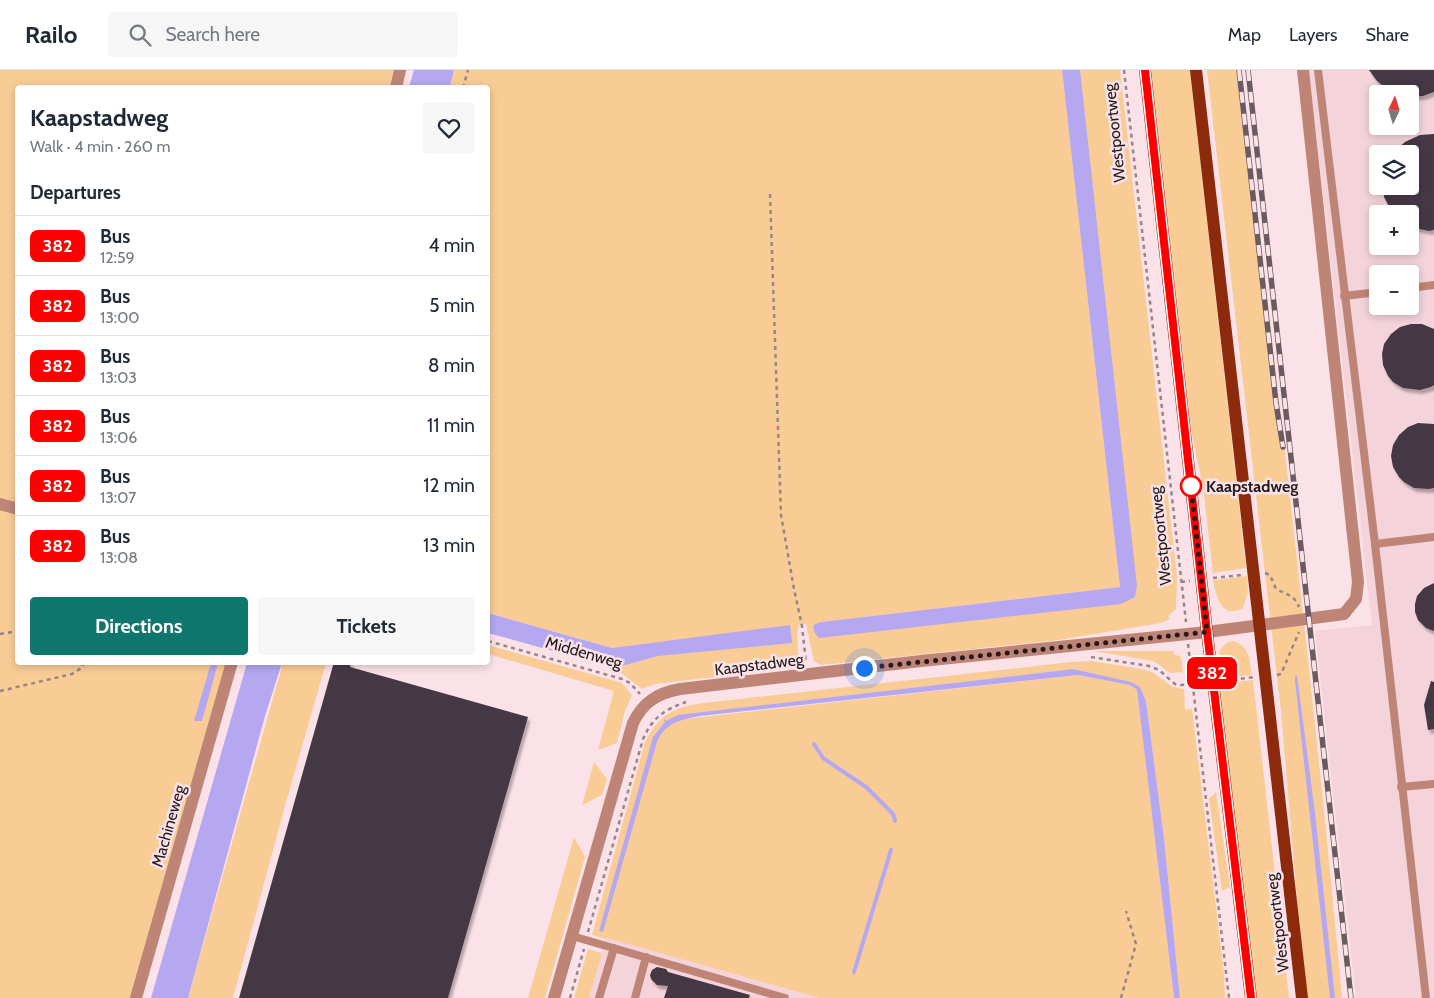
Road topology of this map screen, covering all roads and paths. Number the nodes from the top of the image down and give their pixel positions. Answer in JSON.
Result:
{"nodes":[{"id":1,"x":400,"y":70,"type":"edge"},
{"id":2,"x":468,"y":70,"type":"edge"},
{"id":3,"x":1124,"y":70,"type":"edge"},
{"id":4,"x":1145,"y":70,"type":"edge"},
{"id":5,"x":1196,"y":70,"type":"edge"},
{"id":6,"x":1303,"y":70,"type":"edge"},
{"id":7,"x":1318,"y":70,"type":"edge"},
{"id":8,"x":397,"y":85,"type":"edge"},
{"id":9,"x":464,"y":85,"type":"edge"},
{"id":10,"x":770,"y":194,"type":"dead end"},
{"id":11,"x":1434,"y":285,"type":"edge"},
{"id":12,"x":1419,"y":287,"type":"edge"},
{"id":13,"x":1369,"y":293,"type":"edge"},
{"id":14,"x":1344,"y":296,"type":"junction"},
{"id":15,"x":0,"y":504,"type":"edge"},
{"id":16,"x":15,"y":508,"type":"edge"},
{"id":17,"x":1434,"y":537,"type":"edge"},
{"id":18,"x":1374,"y":544,"type":"junction"},
{"id":19,"x":1259,"y":626,"type":"junction"},
{"id":20,"x":15,"y":632,"type":"edge"},
{"id":21,"x":1207,"y":632,"type":"junction"},
{"id":22,"x":0,"y":634,"type":"edge"},
{"id":23,"x":1187,"y":634,"type":"junction"},
{"id":24,"x":490,"y":642,"type":"edge"},
{"id":25,"x":1090,"y":657,"type":"dead end"},
{"id":26,"x":84,"y":665,"type":"edge"},
{"id":27,"x":231,"y":665,"type":"edge"},
{"id":28,"x":807,"y":674,"type":"junction"},
{"id":29,"x":1193,"y":684,"type":"junction"},
{"id":30,"x":0,"y":691,"type":"edge"},
{"id":31,"x":693,"y":701,"type":"dead end"},
{"id":32,"x":648,"y":702,"type":"junction"},
{"id":33,"x":1434,"y":784,"type":"edge"},
{"id":34,"x":1401,"y":787,"type":"junction"},
{"id":35,"x":1126,"y":911,"type":"dead end"},
{"id":36,"x":572,"y":936,"type":"junction"},
{"id":37,"x":586,"y":940,"type":"junction"},
{"id":38,"x":614,"y":948,"type":"junction"},
{"id":39,"x":646,"y":957,"type":"junction"},
{"id":40,"x":136,"y":998,"type":"edge"},
{"id":41,"x":554,"y":998,"type":"edge"},
{"id":42,"x":570,"y":998,"type":"edge"},
{"id":43,"x":599,"y":998,"type":"edge"},
{"id":44,"x":636,"y":998,"type":"edge"},
{"id":45,"x":785,"y":998,"type":"edge"},
{"id":46,"x":1121,"y":998,"type":"edge"},
{"id":47,"x":1229,"y":998,"type":"edge"},
{"id":48,"x":1251,"y":998,"type":"edge"},
{"id":49,"x":1302,"y":998,"type":"edge"},
{"id":50,"x":1426,"y":998,"type":"edge"}],
"edges":[{"from":1,"to":8,"type":"street"},
{"from":2,"to":9,"type":"path"},
{"from":3,"to":23,"type":"path","name":"Westpoortweg"},
{"from":4,"to":21,"type":"main road"},
{"from":5,"to":19,"type":"main road","name":"Westpoortweg"},
{"from":6,"to":19,"type":"street","name":"Kaapstadweg"},
{"from":7,"to":14,"type":"lane"},
{"from":10,"to":28,"type":"path"},
{"from":11,"to":12,"type":"lane"},
{"from":13,"to":14,"type":"lane"},
{"from":14,"to":18,"type":"lane"},
{"from":15,"to":16,"type":"street"},
{"from":17,"to":18,"type":"lane"},
{"from":18,"to":34,"type":"lane"},
{"from":19,"to":21,"type":"street","name":"Kaapstadweg"},
{"from":19,"to":49,"type":"main road","name":"Westpoortweg"},
{"from":20,"to":22,"type":"path"},
{"from":21,"to":23,"type":"street","name":"Kaapstadweg"},
{"from":21,"to":48,"type":"main road"},
{"from":23,"to":28,"type":"street","name":"Kaapstadweg"},
{"from":23,"to":29,"type":"path","name":"Westpoortweg"},
{"from":24,"to":32,"type":"path","name":"Middenweg"},
{"from":25,"to":29,"type":"path"},
{"from":26,"to":30,"type":"path"},
{"from":27,"to":40,"type":"street","name":"Machineweg"},
{"from":28,"to":32,"type":"street","name":"Kaapstadweg"},
{"from":29,"to":47,"type":"path","name":"Westpoortweg"},
{"from":31,"to":37,"type":"path"},
{"from":32,"to":36,"type":"street","name":"Kaapstadweg"},
{"from":33,"to":34,"type":"lane"},
{"from":34,"to":50,"type":"lane"},
{"from":35,"to":46,"type":"path"},
{"from":36,"to":37,"type":"lane"},
{"from":36,"to":41,"type":"street","name":"Kaapstadweg"},
{"from":37,"to":38,"type":"lane"},
{"from":37,"to":42,"type":"path"},
{"from":38,"to":39,"type":"lane"},
{"from":38,"to":43,"type":"lane"},
{"from":39,"to":44,"type":"lane"},
{"from":39,"to":45,"type":"lane"}]}
